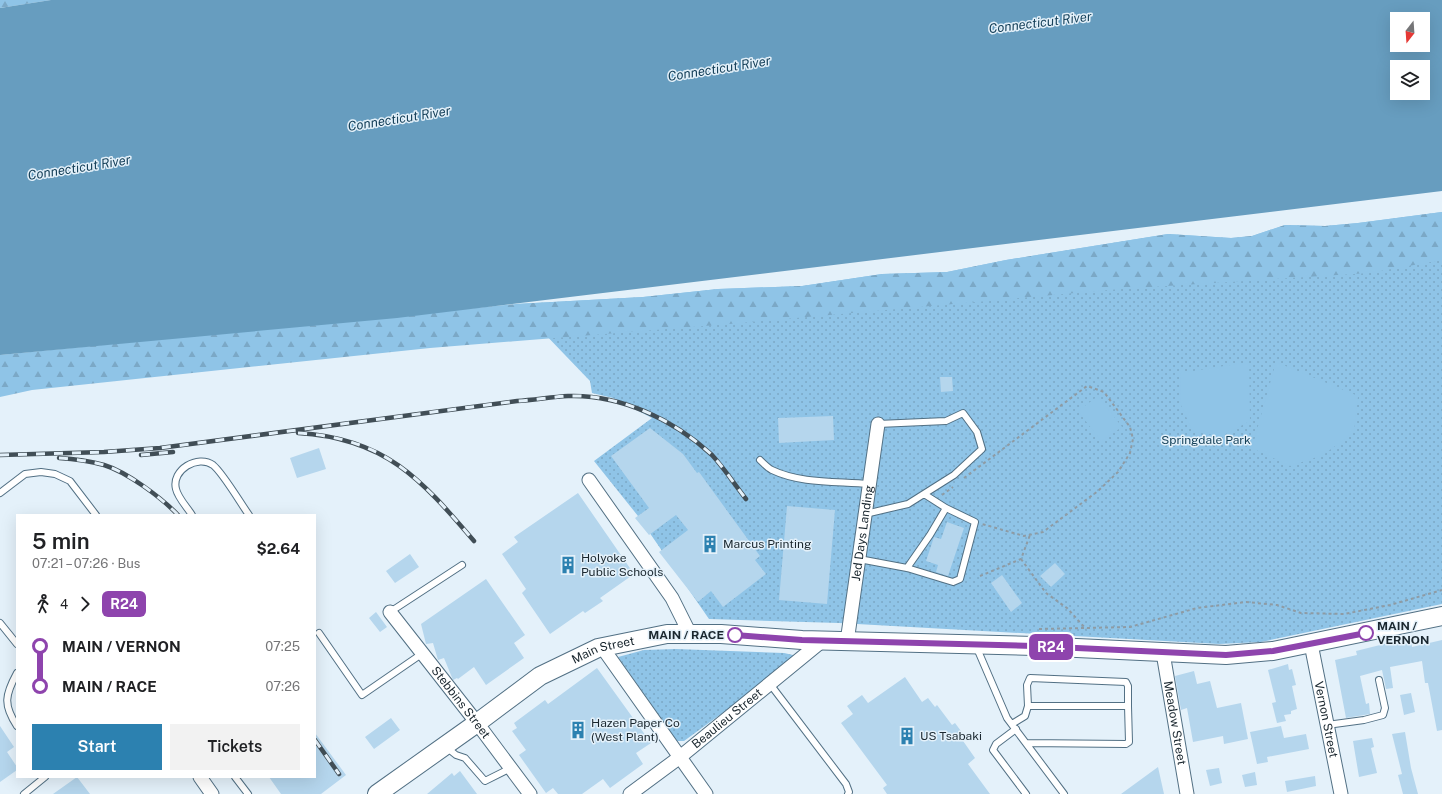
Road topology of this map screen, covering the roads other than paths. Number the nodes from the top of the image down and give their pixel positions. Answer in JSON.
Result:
{"nodes":[{"id":1,"x":878,"y":424,"type":"joint"},
{"id":2,"x":760,"y":460,"type":"dead end"},
{"id":3,"x":589,"y":480,"type":"dead end"},
{"id":4,"x":869,"y":484,"type":"junction"},
{"id":5,"x":0,"y":493,"type":"edge"},
{"id":6,"x":924,"y":494,"type":"junction"},
{"id":7,"x":946,"y":508,"type":"junction"},
{"id":8,"x":95,"y":514,"type":"edge"},
{"id":9,"x":191,"y":514,"type":"edge"},
{"id":10,"x":248,"y":514,"type":"edge"},
{"id":11,"x":865,"y":514,"type":"junction"},
{"id":12,"x":859,"y":559,"type":"junction"},
{"id":13,"x":462,"y":565,"type":"dead end"},
{"id":14,"x":907,"y":568,"type":"junction"},
{"id":15,"x":390,"y":612,"type":"joint"},
{"id":16,"x":1442,"y":616,"type":"edge"},
{"id":17,"x":0,"y":623,"type":"edge"},
{"id":18,"x":319,"y":633,"type":"dead end"},
{"id":19,"x":690,"y":634,"type":"junction"},
{"id":20,"x":822,"y":641,"type":"junction"},
{"id":21,"x":847,"y":642,"type":"junction"},
{"id":22,"x":16,"y":643,"type":"edge"},
{"id":23,"x":1312,"y":644,"type":"junction"},
{"id":24,"x":976,"y":645,"type":"junction"},
{"id":25,"x":602,"y":647,"type":"junction"},
{"id":26,"x":1162,"y":652,"type":"junction"},
{"id":27,"x":423,"y":654,"type":"junction"},
{"id":28,"x":16,"y":674,"type":"edge"},
{"id":29,"x":1379,"y":680,"type":"dead end"},
{"id":30,"x":770,"y":684,"type":"junction"},
{"id":31,"x":7,"y":696,"type":"junction"},
{"id":32,"x":0,"y":701,"type":"edge"},
{"id":33,"x":1028,"y":706,"type":"junction"},
{"id":34,"x":1128,"y":706,"type":"junction"},
{"id":35,"x":477,"y":723,"type":"junction"},
{"id":36,"x":16,"y":725,"type":"edge"},
{"id":37,"x":1327,"y":725,"type":"junction"},
{"id":38,"x":1014,"y":727,"type":"junction"},
{"id":39,"x":1026,"y":743,"type":"junction"},
{"id":40,"x":445,"y":746,"type":"junction"},
{"id":41,"x":680,"y":757,"type":"junction"},
{"id":42,"x":511,"y":768,"type":"junction"},
{"id":43,"x":44,"y":778,"type":"edge"},
{"id":44,"x":201,"y":778,"type":"edge"},
{"id":45,"x":237,"y":778,"type":"edge"},
{"id":46,"x":24,"y":794,"type":"edge"},
{"id":47,"x":212,"y":794,"type":"edge"},
{"id":48,"x":248,"y":794,"type":"edge"},
{"id":49,"x":377,"y":794,"type":"edge"},
{"id":50,"x":530,"y":794,"type":"edge"},
{"id":51,"x":630,"y":794,"type":"edge"},
{"id":52,"x":706,"y":794,"type":"edge"},
{"id":53,"x":848,"y":794,"type":"edge"},
{"id":54,"x":1026,"y":794,"type":"edge"},
{"id":55,"x":1064,"y":794,"type":"edge"},
{"id":56,"x":1187,"y":794,"type":"edge"},
{"id":57,"x":1341,"y":794,"type":"edge"}],
"edges":[{"from":1,"to":4,"type":"street","name":"Jed Days Landing"},
{"from":1,"to":6,"type":"lane"},
{"from":2,"to":4,"type":"lane"},
{"from":3,"to":19,"type":"street"},
{"from":4,"to":11,"type":"street","name":"Jed Days Landing"},
{"from":5,"to":8,"type":"lane"},
{"from":6,"to":7,"type":"lane"},
{"from":6,"to":11,"type":"lane"},
{"from":7,"to":14,"type":"lane"},
{"from":7,"to":14,"type":"lane"},
{"from":9,"to":10,"type":"lane"},
{"from":11,"to":12,"type":"street","name":"Jed Days Landing"},
{"from":12,"to":14,"type":"lane"},
{"from":12,"to":21,"type":"street","name":"Jed Days Landing"},
{"from":13,"to":15,"type":"lane"},
{"from":15,"to":27,"type":"street","name":"Stebbins Street"},
{"from":16,"to":23,"type":"main road","name":"Main Street"},
{"from":17,"to":22,"type":"lane"},
{"from":18,"to":27,"type":"lane"},
{"from":19,"to":20,"type":"main road","name":"Main Street"},
{"from":19,"to":25,"type":"main road","name":"Main Street"},
{"from":20,"to":21,"type":"main road","name":"Main Street"},
{"from":20,"to":30,"type":"street","name":"Beaulieu Street"},
{"from":21,"to":24,"type":"main road","name":"Main Street"},
{"from":23,"to":26,"type":"main road","name":"Main Street"},
{"from":23,"to":37,"type":"street","name":"Vernon Street"},
{"from":24,"to":26,"type":"main road","name":"Main Street"},
{"from":24,"to":38,"type":"lane"},
{"from":25,"to":35,"type":"main road","name":"Main Street"},
{"from":25,"to":41,"type":"street"},
{"from":26,"to":56,"type":"street","name":"Meadow Street"},
{"from":27,"to":35,"type":"street","name":"Stebbins Street"},
{"from":28,"to":31,"type":"lane"},
{"from":29,"to":37,"type":"lane"},
{"from":30,"to":41,"type":"street","name":"Beaulieu Street"},
{"from":30,"to":53,"type":"lane"},
{"from":31,"to":32,"type":"lane"},
{"from":31,"to":36,"type":"lane"},
{"from":33,"to":34,"type":"lane"},
{"from":33,"to":34,"type":"lane"},
{"from":33,"to":38,"type":"lane"},
{"from":34,"to":39,"type":"lane"},
{"from":35,"to":40,"type":"main road","name":"Main Street"},
{"from":35,"to":42,"type":"street","name":"Stebbins Street"},
{"from":37,"to":57,"type":"street","name":"Vernon Street"},
{"from":38,"to":39,"type":"lane"},
{"from":38,"to":54,"type":"lane"},
{"from":39,"to":55,"type":"lane"},
{"from":40,"to":42,"type":"lane"},
{"from":40,"to":49,"type":"main road","name":"Main Street"},
{"from":41,"to":51,"type":"street","name":"Beaulieu Street"},
{"from":41,"to":52,"type":"street"},
{"from":42,"to":50,"type":"street","name":"Stebbins Street"},
{"from":43,"to":46,"type":"lane"},
{"from":44,"to":47,"type":"street"},
{"from":45,"to":48,"type":"lane"}]}
